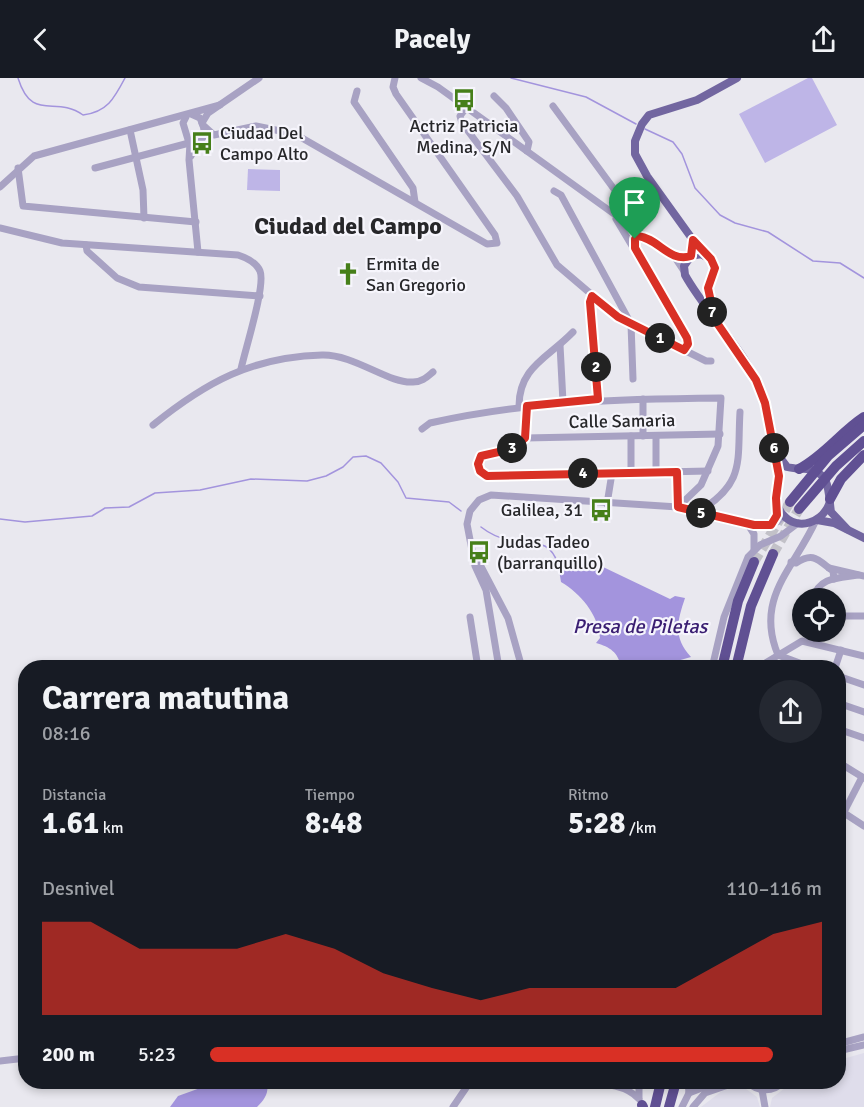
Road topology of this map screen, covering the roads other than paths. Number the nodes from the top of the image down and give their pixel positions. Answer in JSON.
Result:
{"nodes":[{"id":1,"x":259,"y":78,"type":"edge"},
{"id":2,"x":395,"y":78,"type":"edge"},
{"id":3,"x":421,"y":78,"type":"edge"},
{"id":4,"x":737,"y":78,"type":"edge"},
{"id":5,"x":357,"y":91,"type":"dead end"},
{"id":6,"x":494,"y":96,"type":"dead end"},
{"id":7,"x":220,"y":105,"type":"junction"},
{"id":8,"x":553,"y":106,"type":"dead end"},
{"id":9,"x":466,"y":108,"type":"junction"},
{"id":10,"x":188,"y":115,"type":"junction"},
{"id":11,"x":203,"y":124,"type":"junction"},
{"id":12,"x":130,"y":130,"type":"junction"},
{"id":13,"x":222,"y":132,"type":"junction"},
{"id":14,"x":201,"y":142,"type":"junction"},
{"id":15,"x":190,"y":143,"type":"junction"},
{"id":16,"x":527,"y":151,"type":"junction"},
{"id":17,"x":137,"y":155,"type":"junction"},
{"id":18,"x":189,"y":160,"type":"junction"},
{"id":19,"x":18,"y":168,"type":"junction"},
{"id":20,"x":95,"y":168,"type":"dead end"},
{"id":21,"x":0,"y":187,"type":"edge"},
{"id":22,"x":554,"y":191,"type":"dead end"},
{"id":23,"x":415,"y":202,"type":"junction"},
{"id":24,"x":604,"y":206,"type":"junction"},
{"id":25,"x":144,"y":218,"type":"junction"},
{"id":26,"x":196,"y":222,"type":"junction"},
{"id":27,"x":626,"y":223,"type":"junction"},
{"id":28,"x":0,"y":228,"type":"edge"},
{"id":29,"x":646,"y":237,"type":"junction"},
{"id":30,"x":693,"y":240,"type":"junction"},
{"id":31,"x":86,"y":245,"type":"junction"},
{"id":32,"x":635,"y":248,"type":"junction"},
{"id":33,"x":198,"y":252,"type":"junction"},
{"id":34,"x":667,"y":253,"type":"junction"},
{"id":35,"x":690,"y":257,"type":"junction"},
{"id":36,"x":711,"y":259,"type":"junction"},
{"id":37,"x":684,"y":271,"type":"junction"},
{"id":38,"x":688,"y":280,"type":"junction"},
{"id":39,"x":709,"y":282,"type":"junction"},
{"id":40,"x":260,"y":296,"type":"junction"},
{"id":41,"x":592,"y":296,"type":"junction"},
{"id":42,"x":618,"y":301,"type":"junction"},
{"id":43,"x":611,"y":312,"type":"junction"},
{"id":44,"x":715,"y":320,"type":"junction"},
{"id":45,"x":631,"y":324,"type":"junction"},
{"id":46,"x":573,"y":332,"type":"dead end"},
{"id":47,"x":560,"y":345,"type":"junction"},
{"id":48,"x":684,"y":350,"type":"junction"},
{"id":49,"x":711,"y":361,"type":"dead end"},
{"id":50,"x":241,"y":369,"type":"junction"},
{"id":51,"x":433,"y":372,"type":"dead end"},
{"id":52,"x":633,"y":379,"type":"dead end"},
{"id":53,"x":598,"y":399,"type":"junction"},
{"id":54,"x":643,"y":399,"type":"junction"},
{"id":55,"x":563,"y":402,"type":"junction"},
{"id":56,"x":523,"y":406,"type":"junction"},
{"id":57,"x":740,"y":412,"type":"dead end"},
{"id":58,"x":864,"y":417,"type":"edge"},
{"id":59,"x":153,"y":425,"type":"dead end"},
{"id":60,"x":864,"y":425,"type":"edge"},
{"id":61,"x":422,"y":429,"type":"dead end"},
{"id":62,"x":720,"y":434,"type":"junction"},
{"id":63,"x":631,"y":436,"type":"junction"},
{"id":64,"x":642,"y":436,"type":"junction"},
{"id":65,"x":656,"y":436,"type":"junction"},
{"id":66,"x":525,"y":438,"type":"junction"},
{"id":67,"x":864,"y":441,"type":"edge"},
{"id":68,"x":774,"y":446,"type":"junction"},
{"id":69,"x":864,"y":455,"type":"edge"},
{"id":70,"x":802,"y":469,"type":"junction"},
{"id":71,"x":708,"y":471,"type":"junction"},
{"id":72,"x":656,"y":472,"type":"junction"},
{"id":73,"x":677,"y":472,"type":"junction"},
{"id":74,"x":612,"y":473,"type":"junction"},
{"id":75,"x":631,"y":473,"type":"junction"},
{"id":76,"x":779,"y":483,"type":"junction"},
{"id":77,"x":830,"y":500,"type":"junction"},
{"id":78,"x":790,"y":502,"type":"tunnel mouth"},
{"id":79,"x":608,"y":504,"type":"junction"},
{"id":80,"x":777,"y":505,"type":"junction"},
{"id":81,"x":678,"y":507,"type":"junction"},
{"id":82,"x":799,"y":509,"type":"tunnel mouth"},
{"id":83,"x":698,"y":512,"type":"junction"},
{"id":84,"x":784,"y":516,"type":"junction"},
{"id":85,"x":817,"y":520,"type":"junction"},
{"id":86,"x":747,"y":523,"type":"junction"},
{"id":87,"x":800,"y":523,"type":"junction"},
{"id":88,"x":774,"y":524,"type":"junction"},
{"id":89,"x":847,"y":530,"type":"junction"},
{"id":90,"x":864,"y":538,"type":"edge"},
{"id":91,"x":773,"y":539,"type":"junction"},
{"id":92,"x":802,"y":546,"type":"junction"},
{"id":93,"x":754,"y":550,"type":"junction"},
{"id":94,"x":473,"y":553,"type":"junction"},
{"id":95,"x":773,"y":554,"type":"tunnel mouth"},
{"id":96,"x":754,"y":562,"type":"tunnel mouth"},
{"id":97,"x":791,"y":562,"type":"junction"},
{"id":98,"x":829,"y":568,"type":"junction"},
{"id":99,"x":861,"y":575,"type":"edge"},
{"id":100,"x":834,"y":579,"type":"junction"},
{"id":101,"x":816,"y":588,"type":"edge"},
{"id":102,"x":846,"y":616,"type":"edge"},
{"id":103,"x":864,"y":616,"type":"edge"},
{"id":104,"x":470,"y":617,"type":"dead end"},
{"id":105,"x":841,"y":650,"type":"junction"},
{"id":106,"x":778,"y":655,"type":"junction"},
{"id":107,"x":864,"y":656,"type":"edge"},
{"id":108,"x":477,"y":660,"type":"edge"},
{"id":109,"x":498,"y":660,"type":"edge"},
{"id":110,"x":520,"y":660,"type":"edge"},
{"id":111,"x":714,"y":660,"type":"edge"},
{"id":112,"x":724,"y":660,"type":"edge"},
{"id":113,"x":738,"y":660,"type":"edge"},
{"id":114,"x":770,"y":660,"type":"edge"},
{"id":115,"x":791,"y":660,"type":"edge"},
{"id":116,"x":838,"y":660,"type":"edge"},
{"id":117,"x":846,"y":679,"type":"edge"},
{"id":118,"x":864,"y":685,"type":"edge"},
{"id":119,"x":846,"y":706,"type":"edge"},
{"id":120,"x":864,"y":712,"type":"edge"},
{"id":121,"x":846,"y":732,"type":"edge"},
{"id":122,"x":864,"y":738,"type":"edge"},
{"id":123,"x":846,"y":767,"type":"edge"},
{"id":124,"x":863,"y":778,"type":"edge"},
{"id":125,"x":846,"y":804,"type":"edge"},
{"id":126,"x":846,"y":814,"type":"edge"},
{"id":127,"x":864,"y":826,"type":"edge"},
{"id":128,"x":864,"y":1037,"type":"edge"},
{"id":129,"x":846,"y":1042,"type":"edge"},
{"id":130,"x":864,"y":1045,"type":"edge"},
{"id":131,"x":846,"y":1049,"type":"edge"},
{"id":132,"x":18,"y":1059,"type":"edge"},
{"id":133,"x":0,"y":1061,"type":"edge"},
{"id":134,"x":465,"y":1089,"type":"edge"},
{"id":135,"x":626,"y":1089,"type":"edge"},
{"id":136,"x":639,"y":1089,"type":"edge"},
{"id":137,"x":659,"y":1089,"type":"edge"},
{"id":138,"x":674,"y":1089,"type":"edge"},
{"id":139,"x":689,"y":1089,"type":"edge"},
{"id":140,"x":702,"y":1089,"type":"edge"},
{"id":141,"x":717,"y":1089,"type":"edge"},
{"id":142,"x":762,"y":1090,"type":"joint"},
{"id":143,"x":771,"y":1090,"type":"joint"},
{"id":144,"x":689,"y":1094,"type":"junction"},
{"id":145,"x":765,"y":1103,"type":"edge"},
{"id":146,"x":642,"y":1104,"type":"edge"},
{"id":147,"x":453,"y":1107,"type":"edge"},
{"id":148,"x":655,"y":1107,"type":"edge"},
{"id":149,"x":669,"y":1107,"type":"edge"},
{"id":150,"x":682,"y":1107,"type":"edge"},
{"id":151,"x":693,"y":1107,"type":"edge"}],
"edges":[{"from":1,"to":7,"type":"street"},
{"from":2,"to":23,"type":"street"},
{"from":3,"to":9,"type":"street"},
{"from":4,"to":30,"type":"main road"},
{"from":5,"to":23,"type":"street"},
{"from":6,"to":16,"type":"street"},
{"from":7,"to":10,"type":"street"},
{"from":7,"to":11,"type":"street"},
{"from":8,"to":27,"type":"street"},
{"from":9,"to":16,"type":"street"},
{"from":9,"to":41,"type":"street"},
{"from":10,"to":11,"type":"street"},
{"from":10,"to":12,"type":"street"},
{"from":10,"to":15,"type":"street"},
{"from":11,"to":13,"type":"street"},
{"from":11,"to":14,"type":"street"},
{"from":12,"to":17,"type":"street"},
{"from":12,"to":19,"type":"street"},
{"from":13,"to":14,"type":"street"},
{"from":13,"to":23,"type":"street"},
{"from":14,"to":15,"type":"street"},
{"from":14,"to":18,"type":"street"},
{"from":15,"to":17,"type":"street"},
{"from":15,"to":18,"type":"street"},
{"from":16,"to":24,"type":"street"},
{"from":17,"to":20,"type":"street"},
{"from":17,"to":25,"type":"street"},
{"from":18,"to":26,"type":"street"},
{"from":19,"to":21,"type":"street"},
{"from":19,"to":25,"type":"street"},
{"from":22,"to":42,"type":"street"},
{"from":24,"to":27,"type":"street"},
{"from":24,"to":32,"type":"street"},
{"from":25,"to":26,"type":"street"},
{"from":26,"to":33,"type":"street"},
{"from":27,"to":29,"type":"street"},
{"from":28,"to":31,"type":"street"},
{"from":29,"to":32,"type":"street"},
{"from":29,"to":34,"type":"street"},
{"from":30,"to":35,"type":"main road"},
{"from":30,"to":36,"type":"main road"},
{"from":31,"to":33,"type":"street"},
{"from":31,"to":40,"type":"street"},
{"from":32,"to":48,"type":"street"},
{"from":33,"to":40,"type":"street"},
{"from":34,"to":35,"type":"street"},
{"from":34,"to":37,"type":"street"},
{"from":35,"to":36,"type":"main road"},
{"from":35,"to":37,"type":"main road"},
{"from":36,"to":39,"type":"main road"},
{"from":37,"to":38,"type":"main road"},
{"from":38,"to":39,"type":"main road"},
{"from":38,"to":44,"type":"main road"},
{"from":39,"to":44,"type":"main road"},
{"from":40,"to":50,"type":"street"},
{"from":41,"to":43,"type":"street"},
{"from":41,"to":53,"type":"street"},
{"from":42,"to":43,"type":"street"},
{"from":42,"to":45,"type":"street"},
{"from":43,"to":45,"type":"street"},
{"from":44,"to":68,"type":"main road"},
{"from":45,"to":48,"type":"street"},
{"from":45,"to":52,"type":"street"},
{"from":46,"to":47,"type":"street"},
{"from":47,"to":55,"type":"street"},
{"from":47,"to":56,"type":"street"},
{"from":48,"to":49,"type":"street"},
{"from":50,"to":51,"type":"street"},
{"from":50,"to":59,"type":"street"},
{"from":53,"to":54,"type":"street"},
{"from":53,"to":55,"type":"street"},
{"from":54,"to":62,"type":"street"},
{"from":54,"to":64,"type":"street"},
{"from":55,"to":56,"type":"street"},
{"from":56,"to":61,"type":"street"},
{"from":56,"to":66,"type":"street"},
{"from":57,"to":83,"type":"street"},
{"from":58,"to":70,"type":"highway"},
{"from":60,"to":78,"type":"highway"},
{"from":62,"to":65,"type":"street","name":"Calle Samaria"},
{"from":62,"to":71,"type":"street"},
{"from":63,"to":64,"type":"street","name":"Calle Samaria"},
{"from":63,"to":66,"type":"street","name":"Calle Samaria"},
{"from":63,"to":75,"type":"street"},
{"from":64,"to":65,"type":"street","name":"Calle Samaria"},
{"from":65,"to":72,"type":"street"},
{"from":66,"to":74,"type":"street"},
{"from":67,"to":82,"type":"highway"},
{"from":68,"to":70,"type":"main road"},
{"from":68,"to":76,"type":"main road"},
{"from":69,"to":77,"type":"highway"},
{"from":70,"to":76,"type":"main road"},
{"from":70,"to":77,"type":"main road"},
{"from":71,"to":73,"type":"street"},
{"from":71,"to":81,"type":"street"},
{"from":72,"to":73,"type":"street"},
{"from":72,"to":75,"type":"street"},
{"from":73,"to":81,"type":"street"},
{"from":74,"to":75,"type":"street"},
{"from":74,"to":79,"type":"street"},
{"from":76,"to":80,"type":"main road"},
{"from":77,"to":85,"type":"main road"},
{"from":77,"to":89,"type":"main road"},
{"from":79,"to":81,"type":"street"},
{"from":79,"to":94,"type":"street"},
{"from":80,"to":84,"type":"main road"},
{"from":80,"to":88,"type":"street"},
{"from":81,"to":83,"type":"street"},
{"from":83,"to":86,"type":"street"},
{"from":84,"to":87,"type":"main road"},
{"from":84,"to":88,"type":"street"},
{"from":84,"to":91,"type":"street"},
{"from":85,"to":87,"type":"main road"},
{"from":85,"to":89,"type":"main road"},
{"from":85,"to":92,"type":"street"},
{"from":86,"to":88,"type":"street"},
{"from":86,"to":93,"type":"street"},
{"from":87,"to":91,"type":"street"},
{"from":87,"to":92,"type":"street"},
{"from":89,"to":90,"type":"main road"},
{"from":91,"to":93,"type":"street"},
{"from":92,"to":97,"type":"street"},
{"from":93,"to":111,"type":"street"},
{"from":94,"to":109,"type":"street"},
{"from":94,"to":110,"type":"street"},
{"from":95,"to":113,"type":"highway"},
{"from":96,"to":112,"type":"highway"},
{"from":97,"to":98,"type":"street"},
{"from":97,"to":106,"type":"street"},
{"from":98,"to":99,"type":"street"},
{"from":98,"to":100,"type":"street"},
{"from":99,"to":100,"type":"street"},
{"from":100,"to":101,"type":"street"},
{"from":102,"to":103,"type":"street"},
{"from":104,"to":108,"type":"street"},
{"from":105,"to":106,"type":"street"},
{"from":105,"to":107,"type":"street"},
{"from":105,"to":116,"type":"street"},
{"from":106,"to":114,"type":"street"},
{"from":106,"to":115,"type":"street"},
{"from":117,"to":118,"type":"street"},
{"from":119,"to":120,"type":"street"},
{"from":121,"to":122,"type":"street"},
{"from":123,"to":124,"type":"street"},
{"from":124,"to":125,"type":"street"},
{"from":126,"to":127,"type":"street"},
{"from":128,"to":129,"type":"street"},
{"from":130,"to":131,"type":"street"},
{"from":132,"to":133,"type":"street"},
{"from":134,"to":147,"type":"street"},
{"from":135,"to":146,"type":"street"},
{"from":136,"to":146,"type":"street"},
{"from":137,"to":148,"type":"highway"},
{"from":138,"to":149,"type":"highway"},
{"from":139,"to":144,"type":"street"},
{"from":140,"to":144,"type":"street"},
{"from":141,"to":151,"type":"street"},
{"from":142,"to":143,"type":"street"},
{"from":142,"to":145,"type":"street"},
{"from":143,"to":145,"type":"street"},
{"from":144,"to":150,"type":"street"}]}
